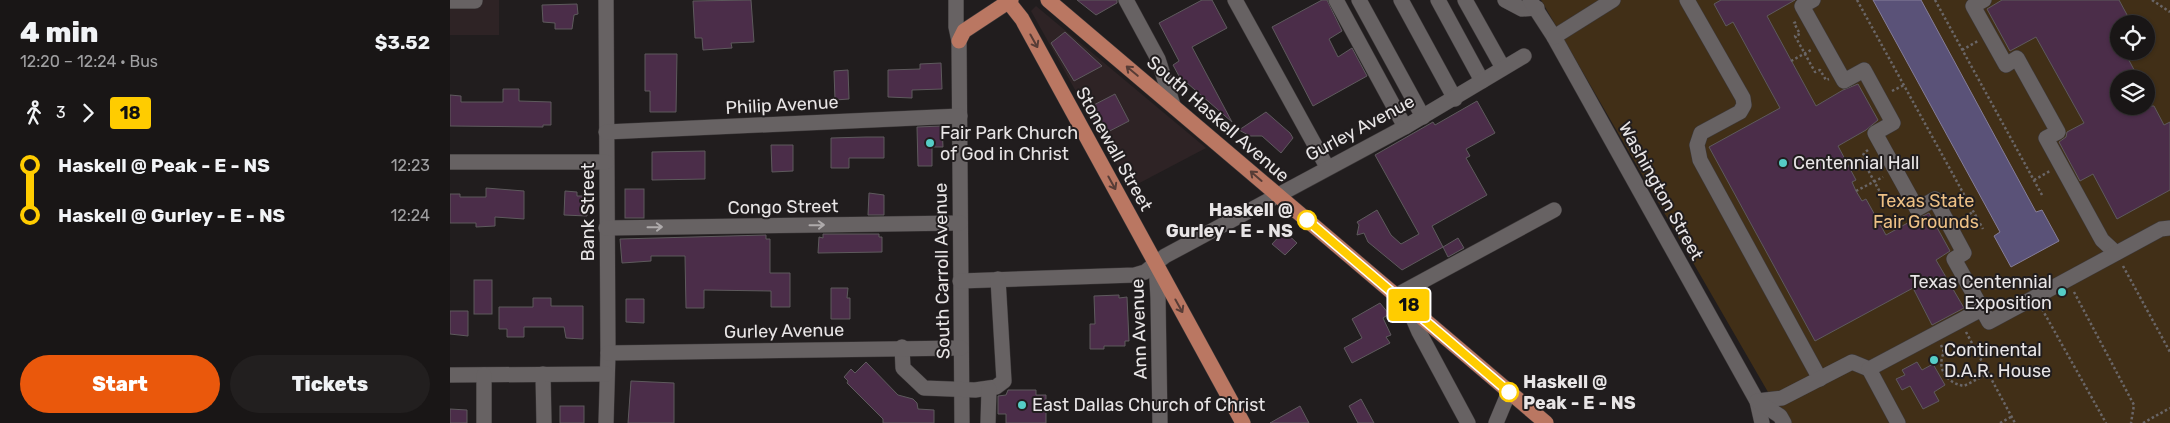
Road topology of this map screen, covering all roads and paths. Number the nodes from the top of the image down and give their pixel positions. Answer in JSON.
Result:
{"nodes":[{"id":1,"x":606,"y":0,"type":"edge"},
{"id":2,"x":956,"y":0,"type":"edge"},
{"id":3,"x":1009,"y":0,"type":"edge"},
{"id":4,"x":1048,"y":0,"type":"edge"},
{"id":5,"x":1126,"y":0,"type":"edge"},
{"id":6,"x":1235,"y":0,"type":"edge"},
{"id":7,"x":1336,"y":0,"type":"edge"},
{"id":8,"x":1359,"y":0,"type":"edge"},
{"id":9,"x":1401,"y":0,"type":"edge"},
{"id":10,"x":1438,"y":0,"type":"edge"},
{"id":11,"x":1505,"y":0,"type":"edge"},
{"id":12,"x":1688,"y":0,"type":"edge"},
{"id":13,"x":1813,"y":0,"type":"edge"},
{"id":14,"x":1857,"y":0,"type":"edge"},
{"id":15,"x":1935,"y":0,"type":"edge"},
{"id":16,"x":1984,"y":0,"type":"edge"},
{"id":17,"x":2152,"y":0,"type":"edge"},
{"id":18,"x":450,"y":1,"type":"edge"},
{"id":19,"x":475,"y":1,"type":"dead end"},
{"id":20,"x":1469,"y":1,"type":"edge"},
{"id":21,"x":1605,"y":2,"type":"edge"},
{"id":22,"x":1533,"y":4,"type":"edge"},
{"id":23,"x":2170,"y":12,"type":"edge"},
{"id":24,"x":1808,"y":15,"type":"junction"},
{"id":25,"x":1989,"y":35,"type":"junction"},
{"id":26,"x":1554,"y":37,"type":"junction"},
{"id":27,"x":959,"y":40,"type":"junction"},
{"id":28,"x":1823,"y":44,"type":"junction"},
{"id":29,"x":1962,"y":50,"type":"junction"},
{"id":30,"x":1805,"y":54,"type":"junction"},
{"id":31,"x":1524,"y":56,"type":"dead end"},
{"id":32,"x":1791,"y":61,"type":"dead end"},
{"id":33,"x":1839,"y":73,"type":"junction"},
{"id":34,"x":1493,"y":74,"type":"junction"},
{"id":35,"x":1455,"y":99,"type":"junction"},
{"id":36,"x":1173,"y":105,"type":"junction"},
{"id":37,"x":960,"y":116,"type":"junction"},
{"id":38,"x":1423,"y":117,"type":"junction"},
{"id":39,"x":1405,"y":127,"type":"junction"},
{"id":40,"x":606,"y":132,"type":"junction"},
{"id":41,"x":1881,"y":143,"type":"junction"},
{"id":42,"x":450,"y":162,"type":"edge"},
{"id":43,"x":606,"y":162,"type":"junction"},
{"id":44,"x":1327,"y":167,"type":"junction"},
{"id":45,"x":1895,"y":170,"type":"junction"},
{"id":46,"x":1874,"y":182,"type":"junction"},
{"id":47,"x":1856,"y":191,"type":"dead end"},
{"id":48,"x":1277,"y":195,"type":"junction"},
{"id":49,"x":2042,"y":195,"type":"dead end"},
{"id":50,"x":1911,"y":199,"type":"junction"},
{"id":51,"x":1554,"y":210,"type":"dead end"},
{"id":52,"x":960,"y":223,"type":"junction"},
{"id":53,"x":606,"y":228,"type":"junction"},
{"id":54,"x":2170,"y":228,"type":"edge"},
{"id":55,"x":1983,"y":229,"type":"dead end"},
{"id":56,"x":2116,"y":253,"type":"junction"},
{"id":57,"x":1156,"y":263,"type":"junction"},
{"id":58,"x":998,"y":279,"type":"junction"},
{"id":59,"x":2067,"y":279,"type":"junction"},
{"id":60,"x":960,"y":281,"type":"junction"},
{"id":61,"x":2035,"y":296,"type":"junction"},
{"id":62,"x":1401,"y":299,"type":"junction"},
{"id":63,"x":1982,"y":309,"type":"junction"},
{"id":64,"x":1960,"y":321,"type":"junction"},
{"id":65,"x":1937,"y":334,"type":"junction"},
{"id":66,"x":902,"y":348,"type":"junction"},
{"id":67,"x":961,"y":348,"type":"junction"},
{"id":68,"x":2170,"y":352,"type":"edge"},
{"id":69,"x":608,"y":353,"type":"junction"},
{"id":70,"x":1869,"y":369,"type":"junction"},
{"id":71,"x":1989,"y":373,"type":"junction"},
{"id":72,"x":484,"y":374,"type":"junction"},
{"id":73,"x":543,"y":374,"type":"junction"},
{"id":74,"x":606,"y":374,"type":"junction"},
{"id":75,"x":450,"y":375,"type":"edge"},
{"id":76,"x":1820,"y":379,"type":"junction"},
{"id":77,"x":962,"y":389,"type":"junction"},
{"id":78,"x":989,"y":389,"type":"junction"},
{"id":79,"x":1509,"y":392,"type":"junction"},
{"id":80,"x":1756,"y":401,"type":"junction"},
{"id":81,"x":2170,"y":408,"type":"edge"},
{"id":82,"x":2012,"y":417,"type":"junction"},
{"id":83,"x":484,"y":423,"type":"edge"},
{"id":84,"x":544,"y":423,"type":"edge"},
{"id":85,"x":606,"y":423,"type":"edge"},
{"id":86,"x":962,"y":423,"type":"edge"},
{"id":87,"x":988,"y":423,"type":"edge"},
{"id":88,"x":1160,"y":423,"type":"edge"},
{"id":89,"x":1243,"y":423,"type":"edge"},
{"id":90,"x":1468,"y":423,"type":"edge"},
{"id":91,"x":1496,"y":423,"type":"edge"},
{"id":92,"x":1546,"y":423,"type":"edge"},
{"id":93,"x":1762,"y":423,"type":"edge"},
{"id":94,"x":1784,"y":423,"type":"edge"},
{"id":95,"x":1898,"y":423,"type":"edge"},
{"id":96,"x":2000,"y":423,"type":"edge"},
{"id":97,"x":2015,"y":423,"type":"edge"},
{"id":98,"x":2106,"y":423,"type":"edge"},
{"id":99,"x":2131,"y":423,"type":"edge"},
{"id":100,"x":2142,"y":423,"type":"edge"}],
"edges":[{"from":1,"to":40,"type":"street","name":"Bank Street"},
{"from":2,"to":27,"type":"street","name":"South Carroll Avenue"},
{"from":3,"to":27,"type":"main road"},
{"from":3,"to":57,"type":"main road","name":"Stonewall Street","one_way":true},
{"from":36,"to":4,"type":"main road","name":"South Haskell Avenue","one_way":true},
{"from":5,"to":36,"type":"street"},
{"from":6,"to":44,"type":"street"},
{"from":7,"to":39,"type":"street"},
{"from":8,"to":38,"type":"street"},
{"from":9,"to":35,"type":"street"},
{"from":10,"to":34,"type":"street"},
{"from":11,"to":22,"type":"street"},
{"from":12,"to":76,"type":"street"},
{"from":13,"to":24,"type":"street"},
{"from":14,"to":55,"type":"path"},
{"from":15,"to":29,"type":"path"},
{"from":16,"to":25,"type":"street"},
{"from":17,"to":23,"type":"path"},
{"from":18,"to":19,"type":"street"},
{"from":20,"to":34,"type":"street"},
{"from":21,"to":26,"type":"street"},
{"from":22,"to":26,"type":"street","name":"Washington Street"},
{"from":24,"to":28,"type":"street"},
{"from":24,"to":30,"type":"path"},
{"from":25,"to":29,"type":"path"},
{"from":25,"to":56,"type":"street"},
{"from":26,"to":80,"type":"street","name":"Washington Street"},
{"from":27,"to":37,"type":"street","name":"South Carroll Avenue"},
{"from":28,"to":30,"type":"path"},
{"from":28,"to":33,"type":"street"},
{"from":29,"to":49,"type":"path"},
{"from":30,"to":32,"type":"path"},
{"from":30,"to":33,"type":"path"},
{"from":31,"to":34,"type":"street","name":"Gurley Avenue"},
{"from":33,"to":41,"type":"street"},
{"from":34,"to":35,"type":"street","name":"Gurley Avenue"},
{"from":35,"to":38,"type":"street","name":"Gurley Avenue"},
{"from":48,"to":36,"type":"main road","name":"South Haskell Avenue","one_way":true},
{"from":37,"to":40,"type":"street","name":"Philip Avenue"},
{"from":37,"to":52,"type":"street","name":"South Carroll Avenue"},
{"from":38,"to":39,"type":"street","name":"Gurley Avenue"},
{"from":39,"to":44,"type":"street","name":"Gurley Avenue"},
{"from":40,"to":43,"type":"street","name":"Bank Street"},
{"from":41,"to":45,"type":"street"},
{"from":41,"to":46,"type":"path"},
{"from":42,"to":43,"type":"street"},
{"from":43,"to":53,"type":"street","name":"Bank Street"},
{"from":44,"to":48,"type":"street","name":"Gurley Avenue"},
{"from":45,"to":46,"type":"path"},
{"from":45,"to":50,"type":"street"},
{"from":46,"to":47,"type":"path"},
{"from":46,"to":50,"type":"path"},
{"from":48,"to":57,"type":"street","name":"Gurley Avenue"},
{"from":48,"to":62,"type":"main road","name":"South Haskell Avenue"},
{"from":50,"to":63,"type":"street"},
{"from":51,"to":62,"type":"street"},
{"from":53,"to":52,"type":"street","name":"Congo Street","one_way":true},
{"from":52,"to":60,"type":"street","name":"South Carroll Avenue"},
{"from":53,"to":69,"type":"street","name":"Bank Street"},
{"from":54,"to":56,"type":"street"},
{"from":56,"to":59,"type":"street"},
{"from":56,"to":68,"type":"path"},
{"from":57,"to":58,"type":"street","name":"Gurley Avenue"},
{"from":57,"to":88,"type":"street","name":"Ann Avenue"},
{"from":57,"to":89,"type":"main road","name":"Stonewall Street","one_way":true},
{"from":58,"to":60,"type":"street","name":"Gurley Avenue"},
{"from":58,"to":78,"type":"street"},
{"from":59,"to":61,"type":"street"},
{"from":59,"to":99,"type":"path"},
{"from":60,"to":67,"type":"street","name":"South Carroll Avenue"},
{"from":61,"to":63,"type":"street"},
{"from":61,"to":98,"type":"path"},
{"from":62,"to":79,"type":"main road","name":"South Haskell Avenue"},
{"from":62,"to":90,"type":"street"},
{"from":63,"to":64,"type":"street"},
{"from":64,"to":65,"type":"street"},
{"from":64,"to":71,"type":"path"},
{"from":65,"to":70,"type":"street"},
{"from":65,"to":71,"type":"path"},
{"from":66,"to":67,"type":"street","name":"Gurley Avenue"},
{"from":66,"to":69,"type":"street","name":"Gurley Avenue"},
{"from":66,"to":77,"type":"street"},
{"from":67,"to":77,"type":"street","name":"South Carroll Avenue"},
{"from":69,"to":74,"type":"street","name":"Bank Street"},
{"from":70,"to":76,"type":"street"},
{"from":70,"to":95,"type":"street"},
{"from":71,"to":82,"type":"path"},
{"from":72,"to":73,"type":"street"},
{"from":72,"to":75,"type":"street"},
{"from":72,"to":83,"type":"street"},
{"from":73,"to":74,"type":"street"},
{"from":73,"to":84,"type":"street"},
{"from":74,"to":85,"type":"street","name":"Bank Street"},
{"from":76,"to":80,"type":"street"},
{"from":77,"to":78,"type":"street"},
{"from":77,"to":86,"type":"street","name":"South Carroll Avenue"},
{"from":78,"to":87,"type":"street"},
{"from":79,"to":91,"type":"street"},
{"from":79,"to":92,"type":"main road","name":"South Haskell Avenue"},
{"from":80,"to":93,"type":"street","name":"Washington Street"},
{"from":80,"to":94,"type":"street","name":"Washington Street"},
{"from":81,"to":100,"type":"path"},
{"from":82,"to":96,"type":"path"},
{"from":82,"to":97,"type":"path"}]}
